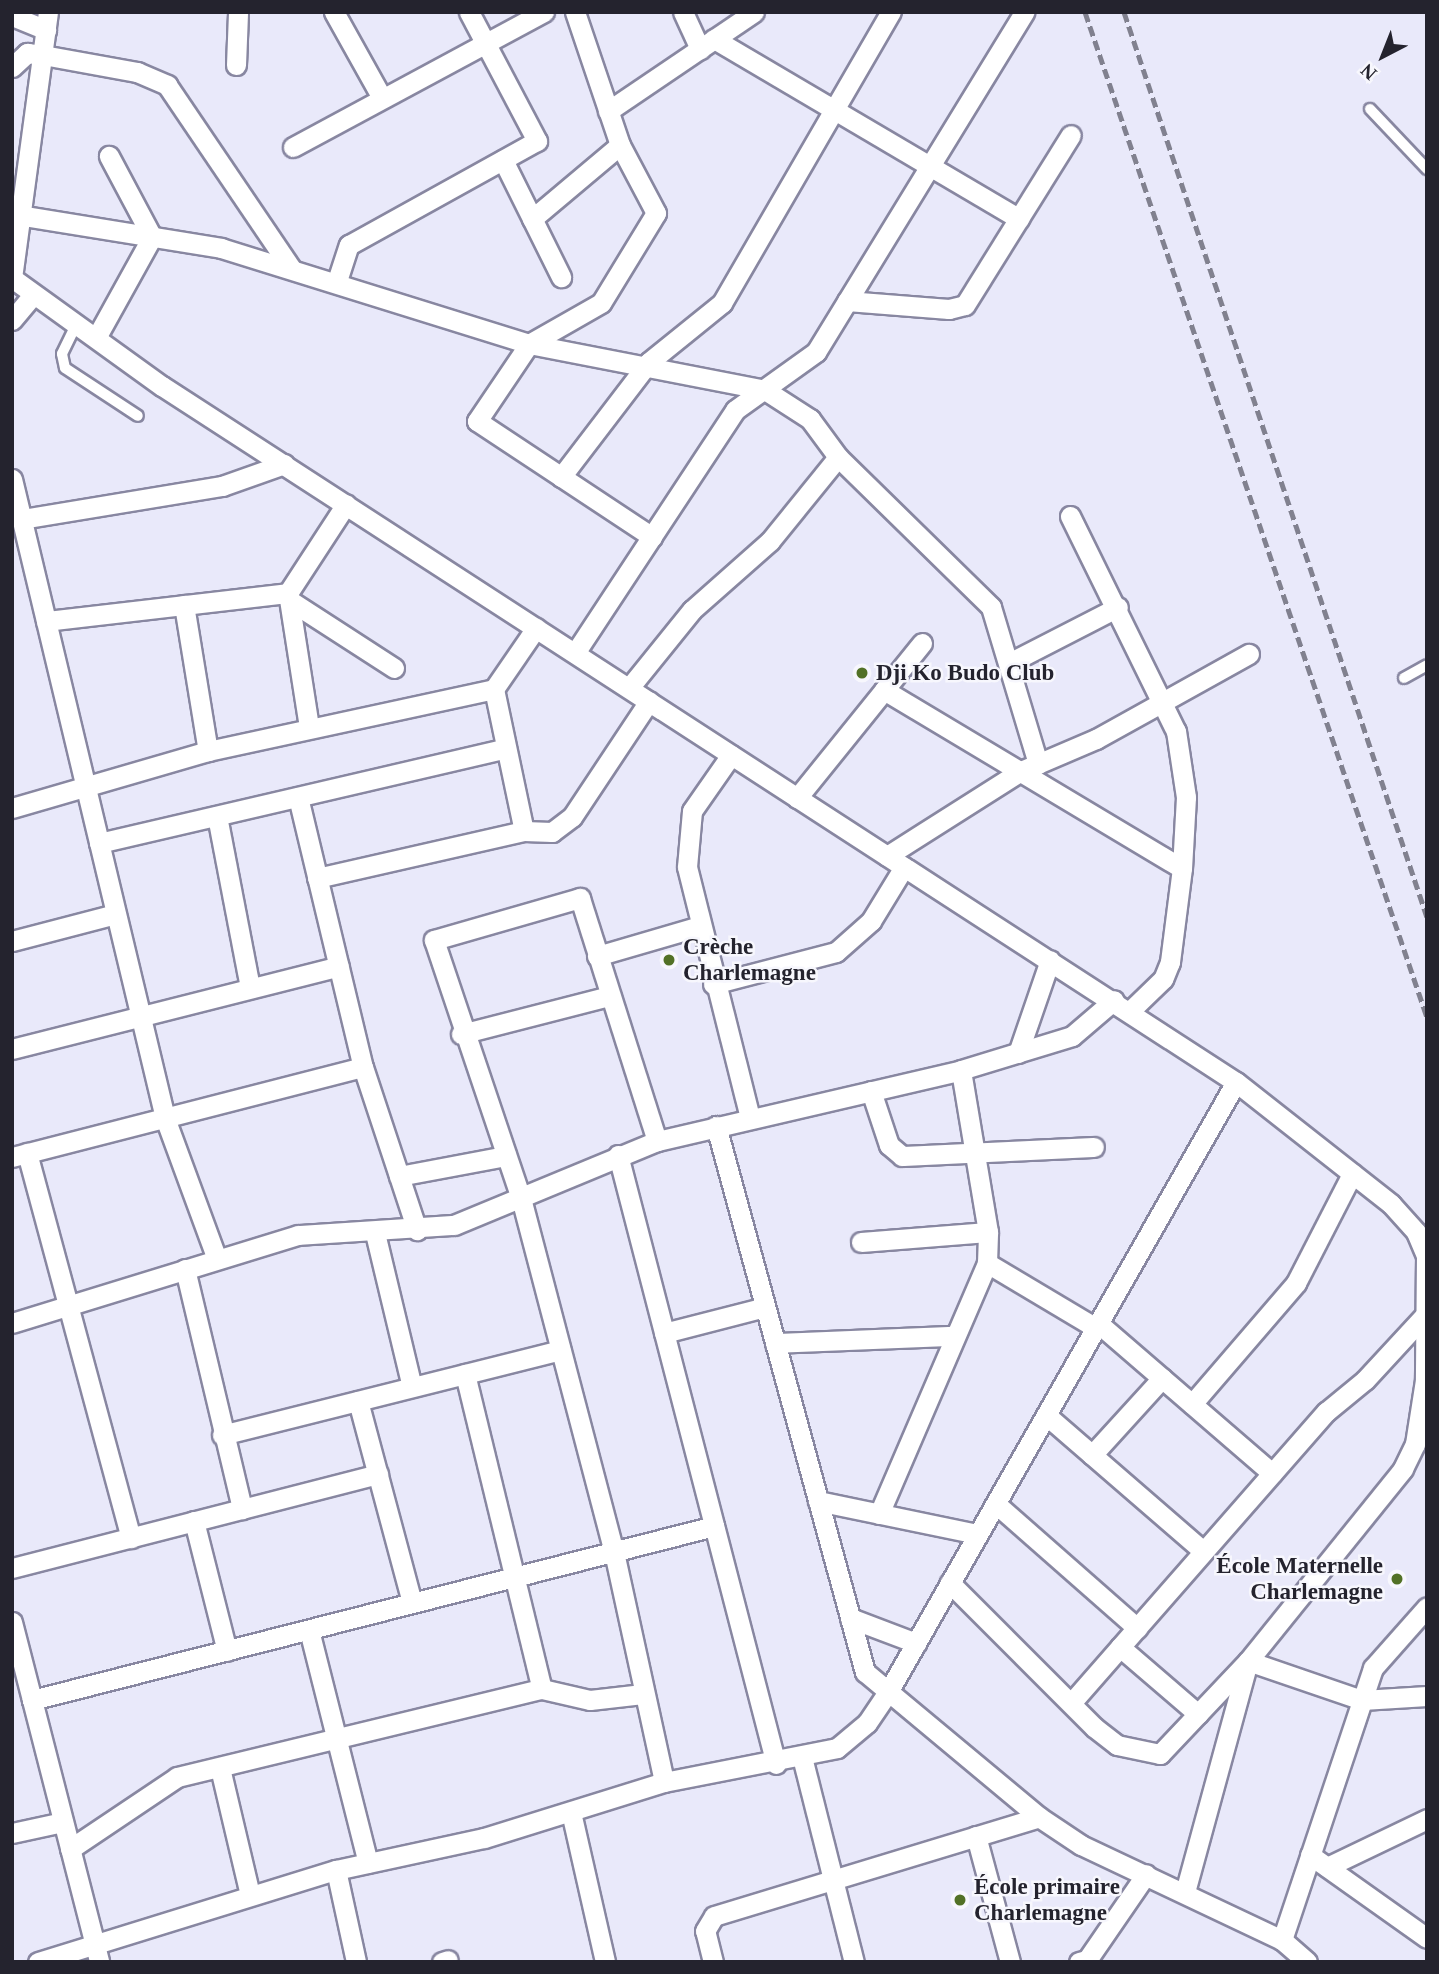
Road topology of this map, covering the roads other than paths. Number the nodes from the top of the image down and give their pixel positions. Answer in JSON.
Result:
{"nodes":[{"id":1,"x":239,"y":12,"type":"edge"},
{"id":2,"x":334,"y":12,"type":"edge"},
{"id":3,"x":469,"y":12,"type":"edge"},
{"id":4,"x":544,"y":12,"type":"edge"},
{"id":5,"x":575,"y":12,"type":"edge"},
{"id":6,"x":683,"y":12,"type":"edge"},
{"id":7,"x":754,"y":12,"type":"edge"},
{"id":8,"x":891,"y":12,"type":"edge"},
{"id":9,"x":1024,"y":12,"type":"edge"},
{"id":10,"x":12,"y":16,"type":"edge"},
{"id":11,"x":47,"y":21,"type":"edge"},
{"id":12,"x":485,"y":43,"type":"junction"},
{"id":13,"x":707,"y":44,"type":"junction"},
{"id":14,"x":43,"y":55,"type":"junction"},
{"id":15,"x":236,"y":65,"type":"dead end"},
{"id":16,"x":12,"y":67,"type":"edge"},
{"id":17,"x":382,"y":98,"type":"junction"},
{"id":18,"x":1370,"y":109,"type":"dead end"},
{"id":19,"x":834,"y":110,"type":"junction"},
{"id":20,"x":608,"y":111,"type":"junction"},
{"id":21,"x":1071,"y":135,"type":"dead end"},
{"id":22,"x":620,"y":145,"type":"junction"},
{"id":23,"x":293,"y":147,"type":"dead end"},
{"id":24,"x":109,"y":156,"type":"dead end"},
{"id":25,"x":503,"y":160,"type":"junction"},
{"id":26,"x":930,"y":166,"type":"junction"},
{"id":27,"x":1427,"y":169,"type":"edge"},
{"id":28,"x":16,"y":213,"type":"edge"},
{"id":29,"x":532,"y":219,"type":"junction"},
{"id":30,"x":1019,"y":219,"type":"junction"},
{"id":31,"x":152,"y":237,"type":"junction"},
{"id":32,"x":290,"y":268,"type":"junction"},
{"id":33,"x":561,"y":277,"type":"dead end"},
{"id":34,"x":12,"y":278,"type":"edge"},
{"id":35,"x":337,"y":281,"type":"junction"},
{"id":36,"x":33,"y":295,"type":"junction"},
{"id":37,"x":847,"y":301,"type":"junction"},
{"id":38,"x":12,"y":320,"type":"edge"},
{"id":39,"x":76,"y":325,"type":"junction"},
{"id":40,"x":96,"y":338,"type":"junction"},
{"id":41,"x":529,"y":344,"type":"junction"},
{"id":42,"x":649,"y":362,"type":"junction"},
{"id":43,"x":765,"y":390,"type":"junction"},
{"id":44,"x":138,"y":416,"type":"dead end"},
{"id":45,"x":838,"y":457,"type":"junction"},
{"id":46,"x":284,"y":464,"type":"junction"},
{"id":47,"x":561,"y":477,"type":"junction"},
{"id":48,"x":12,"y":479,"type":"edge"},
{"id":49,"x":346,"y":504,"type":"junction"},
{"id":50,"x":18,"y":511,"type":"edge"},
{"id":51,"x":1070,"y":516,"type":"dead end"},
{"id":52,"x":652,"y":537,"type":"junction"},
{"id":53,"x":289,"y":596,"type":"junction"},
{"id":54,"x":184,"y":605,"type":"junction"},
{"id":55,"x":1118,"y":607,"type":"junction"},
{"id":56,"x":46,"y":621,"type":"junction"},
{"id":57,"x":536,"y":628,"type":"junction"},
{"id":58,"x":922,"y":643,"type":"dead end"},
{"id":59,"x":575,"y":653,"type":"junction"},
{"id":60,"x":1250,"y":654,"type":"dead end"},
{"id":61,"x":1011,"y":662,"type":"junction"},
{"id":62,"x":1427,"y":666,"type":"edge"},
{"id":63,"x":394,"y":668,"type":"dead end"},
{"id":64,"x":1404,"y":678,"type":"dead end"},
{"id":65,"x":629,"y":688,"type":"junction"},
{"id":66,"x":494,"y":689,"type":"junction"},
{"id":67,"x":884,"y":690,"type":"junction"},
{"id":68,"x":1166,"y":700,"type":"junction"},
{"id":69,"x":649,"y":701,"type":"junction"},
{"id":70,"x":309,"y":727,"type":"junction"},
{"id":71,"x":506,"y":748,"type":"junction"},
{"id":72,"x":208,"y":751,"type":"junction"},
{"id":73,"x":731,"y":755,"type":"junction"},
{"id":74,"x":1030,"y":767,"type":"junction"},
{"id":75,"x":86,"y":786,"type":"junction"},
{"id":76,"x":298,"y":797,"type":"junction"},
{"id":77,"x":797,"y":797,"type":"junction"},
{"id":78,"x":12,"y":808,"type":"edge"},
{"id":79,"x":217,"y":816,"type":"junction"},
{"id":80,"x":524,"y":831,"type":"junction"},
{"id":81,"x":99,"y":843,"type":"junction"},
{"id":82,"x":887,"y":856,"type":"junction"},
{"id":83,"x":904,"y":867,"type":"junction"},
{"id":84,"x":1182,"y":868,"type":"junction"},
{"id":85,"x":317,"y":877,"type":"junction"},
{"id":86,"x":116,"y":914,"type":"junction"},
{"id":87,"x":697,"y":927,"type":"junction"},
{"id":88,"x":12,"y":940,"type":"edge"},
{"id":89,"x":597,"y":956,"type":"junction"},
{"id":90,"x":1050,"y":960,"type":"junction"},
{"id":91,"x":339,"y":966,"type":"junction"},
{"id":92,"x":713,"y":984,"type":"junction"},
{"id":93,"x":250,"y":988,"type":"junction"},
{"id":94,"x":609,"y":996,"type":"junction"},
{"id":95,"x":1122,"y":1005,"type":"junction"},
{"id":96,"x":141,"y":1016,"type":"junction"},
{"id":97,"x":461,"y":1034,"type":"junction"},
{"id":98,"x":12,"y":1049,"type":"edge"},
{"id":99,"x":1018,"y":1053,"type":"junction"},
{"id":100,"x":363,"y":1068,"type":"junction"},
{"id":101,"x":961,"y":1070,"type":"junction"},
{"id":102,"x":1236,"y":1082,"type":"junction"},
{"id":103,"x":871,"y":1091,"type":"junction"},
{"id":104,"x":165,"y":1118,"type":"junction"},
{"id":105,"x":750,"y":1118,"type":"junction"},
{"id":106,"x":716,"y":1126,"type":"junction"},
{"id":107,"x":657,"y":1141,"type":"junction"},
{"id":108,"x":1094,"y":1146,"type":"dead end"},
{"id":109,"x":974,"y":1154,"type":"junction"},
{"id":110,"x":20,"y":1155,"type":"edge"},
{"id":111,"x":506,"y":1156,"type":"junction"},
{"id":112,"x":618,"y":1156,"type":"junction"},
{"id":113,"x":1352,"y":1174,"type":"junction"},
{"id":114,"x":400,"y":1176,"type":"junction"},
{"id":115,"x":521,"y":1198,"type":"junction"},
{"id":116,"x":417,"y":1230,"type":"junction"},
{"id":117,"x":988,"y":1232,"type":"junction"},
{"id":118,"x":375,"y":1233,"type":"junction"},
{"id":119,"x":861,"y":1242,"type":"dead end"},
{"id":120,"x":217,"y":1259,"type":"junction"},
{"id":121,"x":987,"y":1263,"type":"junction"},
{"id":122,"x":184,"y":1269,"type":"junction"},
{"id":123,"x":765,"y":1307,"type":"junction"},
{"id":124,"x":69,"y":1308,"type":"junction"},
{"id":125,"x":1426,"y":1314,"type":"edge"},
{"id":126,"x":12,"y":1323,"type":"edge"},
{"id":127,"x":1097,"y":1326,"type":"junction"},
{"id":128,"x":664,"y":1333,"type":"junction"},
{"id":129,"x":951,"y":1336,"type":"junction"},
{"id":130,"x":775,"y":1343,"type":"junction"},
{"id":131,"x":561,"y":1350,"type":"junction"},
{"id":132,"x":465,"y":1374,"type":"junction"},
{"id":133,"x":1162,"y":1378,"type":"junction"},
{"id":134,"x":412,"y":1387,"type":"junction"},
{"id":135,"x":358,"y":1401,"type":"junction"},
{"id":136,"x":1192,"y":1404,"type":"junction"},
{"id":137,"x":1046,"y":1415,"type":"junction"},
{"id":138,"x":222,"y":1435,"type":"junction"},
{"id":139,"x":1093,"y":1455,"type":"junction"},
{"id":140,"x":1272,"y":1473,"type":"junction"},
{"id":141,"x":378,"y":1474,"type":"junction"},
{"id":142,"x":818,"y":1501,"type":"junction"},
{"id":143,"x":996,"y":1504,"type":"junction"},
{"id":144,"x":242,"y":1509,"type":"junction"},
{"id":145,"x":879,"y":1514,"type":"junction"},
{"id":146,"x":194,"y":1521,"type":"junction"},
{"id":147,"x":715,"y":1526,"type":"junction"},
{"id":148,"x":978,"y":1534,"type":"junction"},
{"id":149,"x":131,"y":1538,"type":"junction"},
{"id":150,"x":1203,"y":1551,"type":"junction"},
{"id":151,"x":614,"y":1552,"type":"junction"},
{"id":152,"x":12,"y":1568,"type":"edge"},
{"id":153,"x":514,"y":1577,"type":"junction"},
{"id":154,"x":950,"y":1583,"type":"junction"},
{"id":155,"x":412,"y":1603,"type":"junction"},
{"id":156,"x":1427,"y":1606,"type":"edge"},
{"id":157,"x":850,"y":1618,"type":"junction"},
{"id":158,"x":12,"y":1622,"type":"edge"},
{"id":159,"x":1137,"y":1628,"type":"junction"},
{"id":160,"x":309,"y":1630,"type":"junction"},
{"id":161,"x":916,"y":1643,"type":"junction"},
{"id":162,"x":1120,"y":1647,"type":"junction"},
{"id":163,"x":228,"y":1650,"type":"junction"},
{"id":164,"x":1248,"y":1661,"type":"junction"},
{"id":165,"x":542,"y":1689,"type":"junction"},
{"id":166,"x":888,"y":1692,"type":"junction"},
{"id":167,"x":643,"y":1694,"type":"junction"},
{"id":168,"x":1427,"y":1696,"type":"edge"},
{"id":169,"x":32,"y":1700,"type":"junction"},
{"id":170,"x":1362,"y":1700,"type":"junction"},
{"id":171,"x":1072,"y":1702,"type":"junction"},
{"id":172,"x":1198,"y":1714,"type":"junction"},
{"id":173,"x":338,"y":1739,"type":"junction"},
{"id":174,"x":802,"y":1758,"type":"junction"},
{"id":175,"x":776,"y":1764,"type":"junction"},
{"id":176,"x":220,"y":1768,"type":"junction"},
{"id":177,"x":664,"y":1783,"type":"junction"},
{"id":178,"x":571,"y":1812,"type":"junction"},
{"id":179,"x":1039,"y":1817,"type":"junction"},
{"id":180,"x":1427,"y":1819,"type":"edge"},
{"id":181,"x":63,"y":1822,"type":"junction"},
{"id":182,"x":12,"y":1833,"type":"edge"},
{"id":183,"x":976,"y":1836,"type":"junction"},
{"id":184,"x":70,"y":1849,"type":"junction"},
{"id":185,"x":1310,"y":1855,"type":"junction"},
{"id":186,"x":368,"y":1863,"type":"junction"},
{"id":187,"x":1327,"y":1867,"type":"junction"},
{"id":188,"x":337,"y":1870,"type":"junction"},
{"id":189,"x":1146,"y":1874,"type":"junction"},
{"id":190,"x":832,"y":1877,"type":"junction"},
{"id":191,"x":1185,"y":1892,"type":"junction"},
{"id":192,"x":250,"y":1895,"type":"junction"},
{"id":193,"x":1427,"y":1938,"type":"edge"},
{"id":194,"x":1282,"y":1940,"type":"junction"},
{"id":195,"x":97,"y":1954,"type":"edge"},
{"id":196,"x":1085,"y":1961,"type":"edge"},
{"id":197,"x":38,"y":1962,"type":"edge"},
{"id":198,"x":356,"y":1962,"type":"edge"},
{"id":199,"x":605,"y":1962,"type":"edge"},
{"id":200,"x":713,"y":1962,"type":"edge"},
{"id":201,"x":854,"y":1962,"type":"edge"},
{"id":202,"x":1010,"y":1962,"type":"edge"},
{"id":203,"x":1307,"y":1962,"type":"edge"}],
"edges":[{"from":1,"to":15,"type":"street"},
{"from":2,"to":17,"type":"street"},
{"from":3,"to":12,"type":"street"},
{"from":4,"to":12,"type":"street"},
{"from":5,"to":20,"type":"street"},
{"from":6,"to":13,"type":"street"},
{"from":7,"to":13,"type":"street"},
{"from":8,"to":19,"type":"street"},
{"from":9,"to":26,"type":"street"},
{"from":10,"to":11,"type":"street"},
{"from":11,"to":14,"type":"street"},
{"from":12,"to":17,"type":"street"},
{"from":12,"to":25,"type":"street"},
{"from":13,"to":19,"type":"street"},
{"from":13,"to":20,"type":"street"},
{"from":14,"to":16,"type":"street"},
{"from":14,"to":28,"type":"street"},
{"from":14,"to":32,"type":"street"},
{"from":17,"to":23,"type":"street"},
{"from":18,"to":27,"type":"lane"},
{"from":19,"to":26,"type":"street"},
{"from":19,"to":42,"type":"street"},
{"from":20,"to":22,"type":"street"},
{"from":21,"to":30,"type":"street"},
{"from":22,"to":29,"type":"street"},
{"from":22,"to":41,"type":"street"},
{"from":24,"to":31,"type":"street"},
{"from":25,"to":29,"type":"street"},
{"from":25,"to":35,"type":"street"},
{"from":26,"to":30,"type":"street"},
{"from":26,"to":37,"type":"street"},
{"from":28,"to":31,"type":"street"},
{"from":28,"to":34,"type":"street"},
{"from":29,"to":33,"type":"street"},
{"from":30,"to":37,"type":"street"},
{"from":31,"to":32,"type":"street"},
{"from":31,"to":40,"type":"street"},
{"from":32,"to":35,"type":"street"},
{"from":34,"to":36,"type":"street"},
{"from":35,"to":41,"type":"street"},
{"from":36,"to":38,"type":"street"},
{"from":36,"to":39,"type":"street"},
{"from":37,"to":43,"type":"street"},
{"from":39,"to":40,"type":"street"},
{"from":39,"to":44,"type":"lane"},
{"from":40,"to":46,"type":"street"},
{"from":41,"to":42,"type":"street"},
{"from":41,"to":47,"type":"street"},
{"from":42,"to":43,"type":"street"},
{"from":42,"to":47,"type":"street"},
{"from":43,"to":45,"type":"street"},
{"from":43,"to":52,"type":"street"},
{"from":45,"to":61,"type":"street"},
{"from":45,"to":65,"type":"street"},
{"from":46,"to":49,"type":"street"},
{"from":46,"to":50,"type":"street"},
{"from":47,"to":52,"type":"street"},
{"from":48,"to":50,"type":"street"},
{"from":49,"to":53,"type":"street"},
{"from":49,"to":57,"type":"street"},
{"from":50,"to":56,"type":"street"},
{"from":51,"to":55,"type":"street"},
{"from":52,"to":59,"type":"street"},
{"from":53,"to":54,"type":"street"},
{"from":53,"to":63,"type":"street"},
{"from":53,"to":70,"type":"street"},
{"from":54,"to":56,"type":"street"},
{"from":54,"to":72,"type":"street"},
{"from":55,"to":61,"type":"street"},
{"from":55,"to":68,"type":"street"},
{"from":56,"to":75,"type":"street"},
{"from":57,"to":59,"type":"street"},
{"from":57,"to":66,"type":"street"},
{"from":58,"to":67,"type":"street"},
{"from":59,"to":65,"type":"street"},
{"from":60,"to":68,"type":"street"},
{"from":61,"to":74,"type":"street"},
{"from":62,"to":64,"type":"lane"},
{"from":65,"to":69,"type":"street"},
{"from":66,"to":70,"type":"street"},
{"from":66,"to":71,"type":"street"},
{"from":67,"to":74,"type":"street"},
{"from":67,"to":77,"type":"street"},
{"from":68,"to":74,"type":"street"},
{"from":68,"to":84,"type":"street"},
{"from":69,"to":73,"type":"street"},
{"from":69,"to":80,"type":"street"},
{"from":70,"to":72,"type":"street"},
{"from":71,"to":76,"type":"street"},
{"from":71,"to":80,"type":"street"},
{"from":72,"to":75,"type":"street"},
{"from":73,"to":77,"type":"street"},
{"from":73,"to":87,"type":"street"},
{"from":74,"to":82,"type":"street"},
{"from":74,"to":84,"type":"street"},
{"from":75,"to":78,"type":"street"},
{"from":75,"to":81,"type":"street"},
{"from":76,"to":79,"type":"street"},
{"from":76,"to":85,"type":"street"},
{"from":77,"to":82,"type":"street"},
{"from":79,"to":81,"type":"street"},
{"from":79,"to":93,"type":"street"},
{"from":80,"to":85,"type":"street"},
{"from":81,"to":86,"type":"street"},
{"from":82,"to":83,"type":"street"},
{"from":83,"to":90,"type":"street"},
{"from":83,"to":92,"type":"street"},
{"from":84,"to":95,"type":"street"},
{"from":85,"to":91,"type":"street"},
{"from":86,"to":88,"type":"street"},
{"from":86,"to":96,"type":"street"},
{"from":87,"to":89,"type":"street"},
{"from":87,"to":92,"type":"street"},
{"from":89,"to":94,"type":"street"},
{"from":89,"to":97,"type":"street"},
{"from":90,"to":95,"type":"street"},
{"from":90,"to":99,"type":"street"},
{"from":91,"to":93,"type":"street"},
{"from":91,"to":100,"type":"street"},
{"from":92,"to":105,"type":"street"},
{"from":93,"to":96,"type":"street"},
{"from":94,"to":97,"type":"street"},
{"from":94,"to":107,"type":"street"},
{"from":95,"to":99,"type":"street"},
{"from":95,"to":102,"type":"street"},
{"from":96,"to":98,"type":"street"},
{"from":96,"to":104,"type":"street"},
{"from":97,"to":111,"type":"street"},
{"from":99,"to":101,"type":"street"},
{"from":100,"to":104,"type":"street"},
{"from":100,"to":114,"type":"street"},
{"from":101,"to":103,"type":"street"},
{"from":101,"to":109,"type":"street"},
{"from":102,"to":113,"type":"street"},
{"from":102,"to":127,"type":"street"},
{"from":103,"to":105,"type":"street"},
{"from":103,"to":109,"type":"street"},
{"from":104,"to":110,"type":"street"},
{"from":104,"to":120,"type":"street"},
{"from":105,"to":106,"type":"street"},
{"from":106,"to":107,"type":"street"},
{"from":106,"to":123,"type":"street"},
{"from":107,"to":112,"type":"street"},
{"from":108,"to":109,"type":"street"},
{"from":109,"to":117,"type":"street"},
{"from":110,"to":124,"type":"street"},
{"from":111,"to":114,"type":"street"},
{"from":111,"to":115,"type":"street"},
{"from":112,"to":115,"type":"street"},
{"from":112,"to":128,"type":"street"},
{"from":113,"to":125,"type":"street"},
{"from":113,"to":136,"type":"street"},
{"from":114,"to":116,"type":"street"},
{"from":115,"to":116,"type":"street"},
{"from":115,"to":131,"type":"street"},
{"from":116,"to":118,"type":"street"},
{"from":117,"to":119,"type":"street"},
{"from":117,"to":121,"type":"street"},
{"from":118,"to":120,"type":"street"},
{"from":118,"to":134,"type":"street"},
{"from":120,"to":122,"type":"street"},
{"from":121,"to":127,"type":"street"},
{"from":121,"to":129,"type":"street"},
{"from":122,"to":124,"type":"street"},
{"from":122,"to":138,"type":"street"},
{"from":123,"to":128,"type":"street"},
{"from":123,"to":130,"type":"street"},
{"from":124,"to":126,"type":"street"},
{"from":124,"to":149,"type":"street"},
{"from":125,"to":140,"type":"street"},
{"from":125,"to":164,"type":"street"},
{"from":127,"to":133,"type":"street"},
{"from":127,"to":137,"type":"street"},
{"from":128,"to":147,"type":"street"},
{"from":129,"to":130,"type":"street"},
{"from":129,"to":145,"type":"street"},
{"from":130,"to":142,"type":"street"},
{"from":131,"to":132,"type":"street"},
{"from":131,"to":151,"type":"street"},
{"from":132,"to":134,"type":"street"},
{"from":132,"to":153,"type":"street"},
{"from":133,"to":136,"type":"street"},
{"from":133,"to":139,"type":"street"},
{"from":134,"to":135,"type":"street"},
{"from":135,"to":138,"type":"street"},
{"from":135,"to":141,"type":"street"},
{"from":136,"to":140,"type":"street"},
{"from":137,"to":139,"type":"street"},
{"from":137,"to":143,"type":"street"},
{"from":138,"to":144,"type":"street"},
{"from":139,"to":150,"type":"street"},
{"from":140,"to":150,"type":"street"},
{"from":141,"to":144,"type":"street"},
{"from":141,"to":155,"type":"street"},
{"from":142,"to":145,"type":"street"},
{"from":142,"to":157,"type":"street"},
{"from":143,"to":148,"type":"street"},
{"from":143,"to":159,"type":"street"},
{"from":144,"to":146,"type":"street"},
{"from":145,"to":148,"type":"street"},
{"from":146,"to":149,"type":"street"},
{"from":146,"to":163,"type":"street"},
{"from":147,"to":151,"type":"street"},
{"from":147,"to":175,"type":"street"},
{"from":148,"to":154,"type":"street"},
{"from":149,"to":152,"type":"street"},
{"from":150,"to":159,"type":"street"},
{"from":151,"to":153,"type":"street"},
{"from":151,"to":167,"type":"street"},
{"from":153,"to":155,"type":"street"},
{"from":153,"to":165,"type":"street"},
{"from":154,"to":161,"type":"street"},
{"from":154,"to":171,"type":"street"},
{"from":155,"to":160,"type":"street"},
{"from":156,"to":170,"type":"street"},
{"from":157,"to":161,"type":"street"},
{"from":157,"to":166,"type":"street"},
{"from":158,"to":169,"type":"street"},
{"from":159,"to":162,"type":"street"},
{"from":160,"to":163,"type":"street"},
{"from":160,"to":173,"type":"street"},
{"from":161,"to":166,"type":"street"},
{"from":162,"to":171,"type":"street"},
{"from":162,"to":172,"type":"street"},
{"from":163,"to":169,"type":"street"},
{"from":164,"to":170,"type":"street"},
{"from":164,"to":172,"type":"street"},
{"from":164,"to":191,"type":"street"},
{"from":165,"to":167,"type":"street"},
{"from":165,"to":173,"type":"street"},
{"from":166,"to":174,"type":"street"},
{"from":166,"to":179,"type":"street"},
{"from":167,"to":177,"type":"street"},
{"from":168,"to":170,"type":"street"},
{"from":169,"to":181,"type":"street"},
{"from":170,"to":185,"type":"street"},
{"from":171,"to":172,"type":"street"},
{"from":173,"to":176,"type":"street"},
{"from":173,"to":186,"type":"street"},
{"from":174,"to":175,"type":"street"},
{"from":174,"to":190,"type":"street"},
{"from":175,"to":177,"type":"street"},
{"from":176,"to":184,"type":"street"},
{"from":176,"to":192,"type":"street"},
{"from":177,"to":178,"type":"street"},
{"from":178,"to":186,"type":"street"},
{"from":178,"to":199,"type":"street"},
{"from":179,"to":183,"type":"street"},
{"from":179,"to":189,"type":"street"},
{"from":180,"to":187,"type":"street"},
{"from":181,"to":182,"type":"street"},
{"from":181,"to":184,"type":"street"},
{"from":183,"to":190,"type":"street"},
{"from":183,"to":202,"type":"street"},
{"from":184,"to":195,"type":"street"},
{"from":185,"to":187,"type":"street"},
{"from":185,"to":194,"type":"street"},
{"from":186,"to":188,"type":"street"},
{"from":187,"to":193,"type":"street"},
{"from":188,"to":192,"type":"street"},
{"from":188,"to":198,"type":"street"},
{"from":189,"to":191,"type":"street"},
{"from":189,"to":196,"type":"street"},
{"from":190,"to":200,"type":"street"},
{"from":190,"to":201,"type":"street"},
{"from":191,"to":194,"type":"street"},
{"from":192,"to":195,"type":"street"},
{"from":194,"to":203,"type":"street"},
{"from":195,"to":197,"type":"street"}]}
